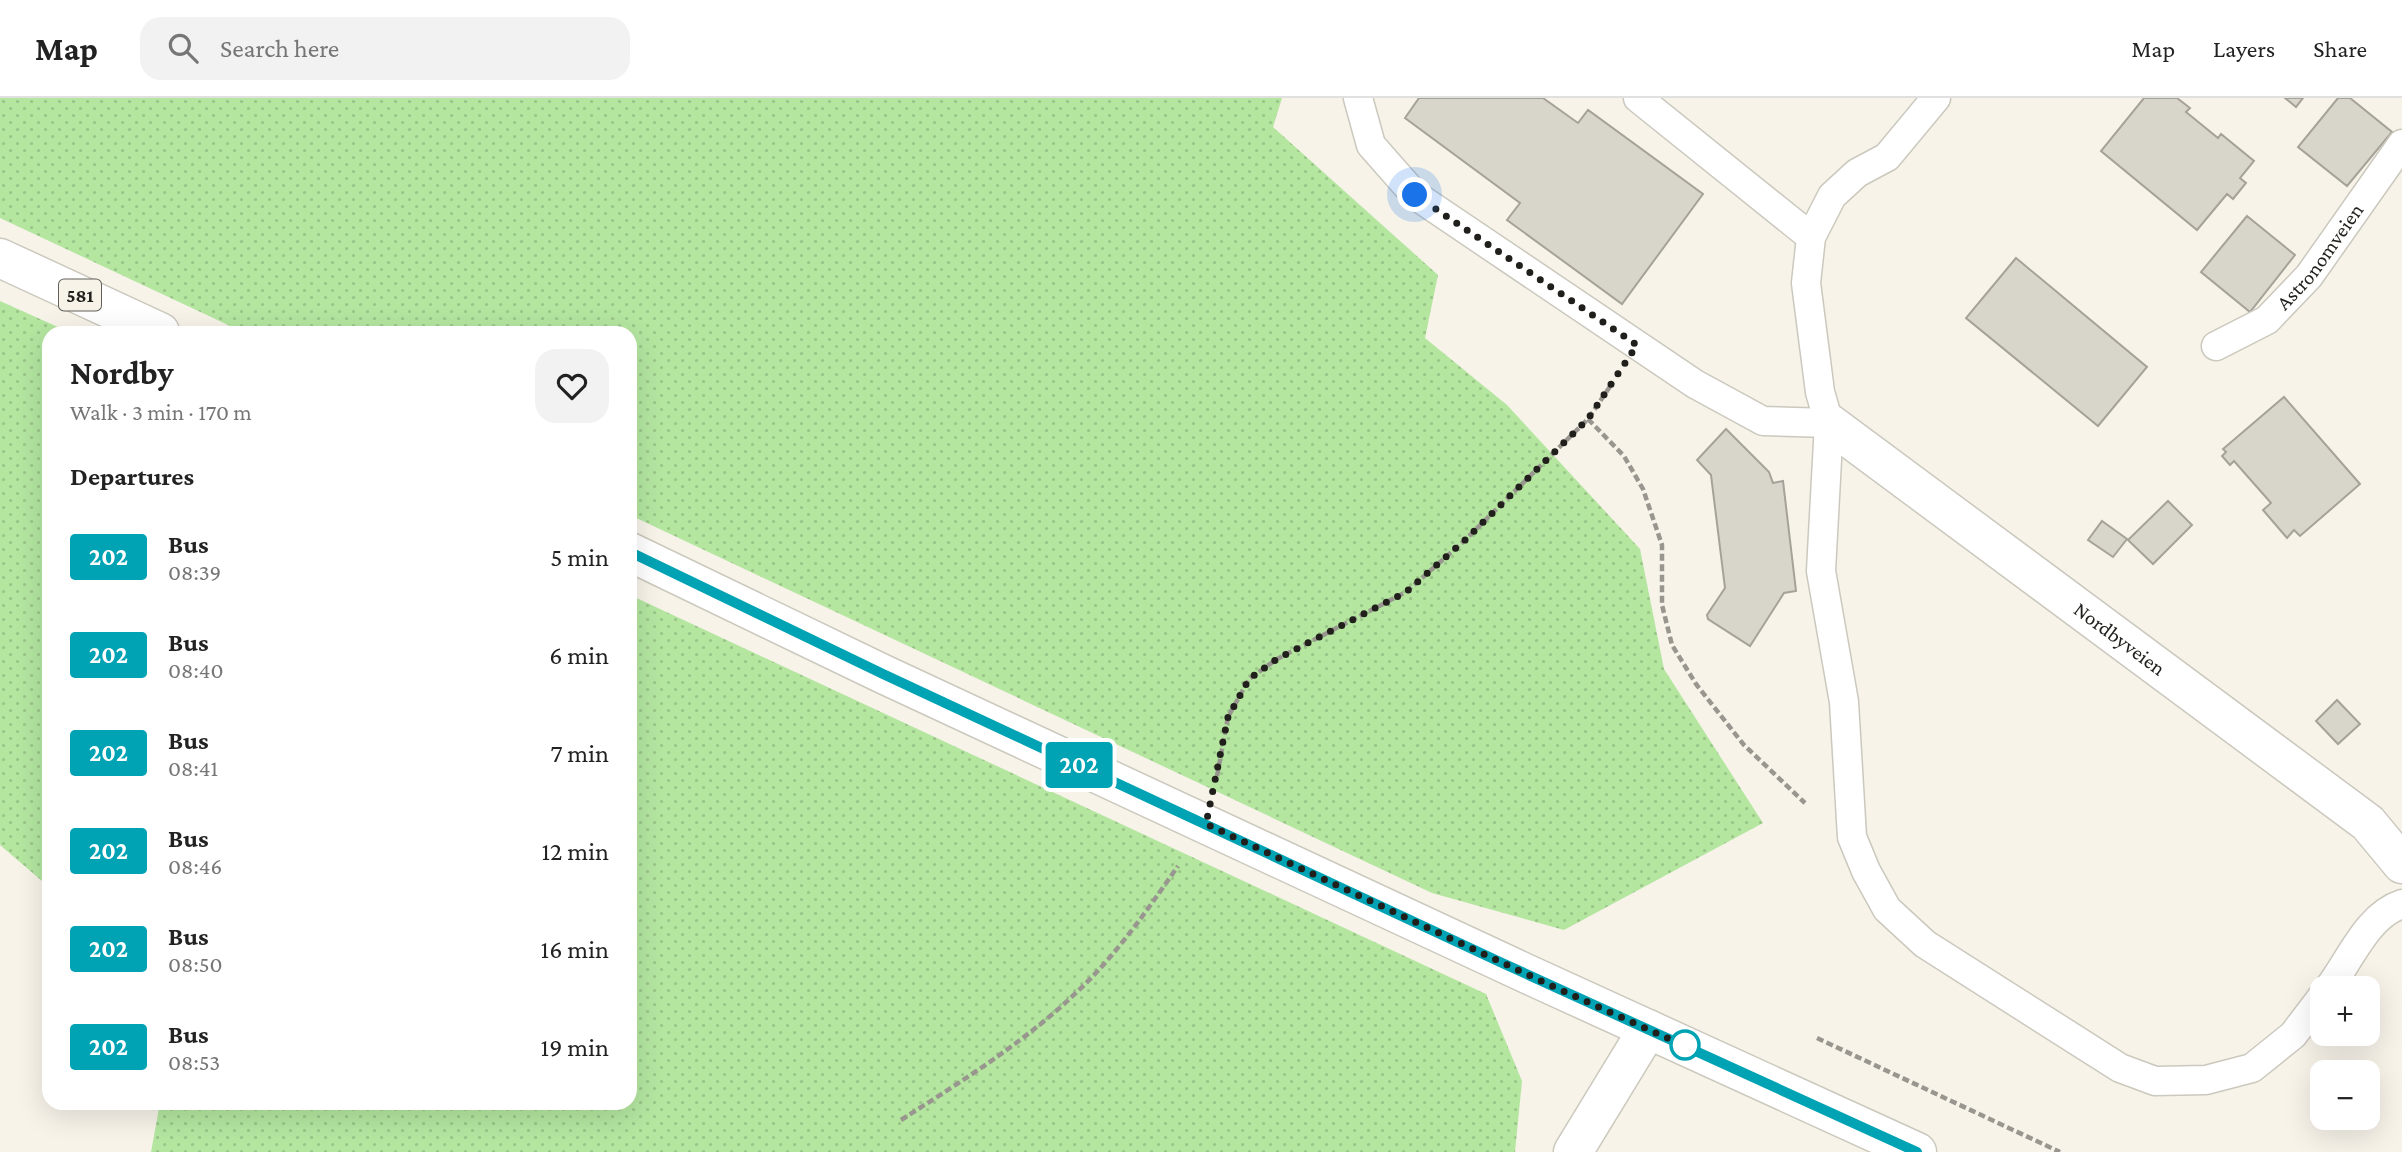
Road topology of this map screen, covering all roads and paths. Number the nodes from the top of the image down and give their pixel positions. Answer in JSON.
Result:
{"nodes":[{"id":1,"x":1358,"y":98,"type":"edge"},
{"id":2,"x":1638,"y":98,"type":"edge"},
{"id":3,"x":1936,"y":98,"type":"edge"},
{"id":4,"x":2402,"y":144,"type":"edge"},
{"id":5,"x":1811,"y":237,"type":"junction"},
{"id":6,"x":0,"y":258,"type":"edge"},
{"id":7,"x":147,"y":326,"type":"edge"},
{"id":8,"x":1637,"y":345,"type":"junction"},
{"id":9,"x":2216,"y":346,"type":"dead end"},
{"id":10,"x":1588,"y":419,"type":"junction"},
{"id":11,"x":1829,"y":423,"type":"junction"},
{"id":12,"x":637,"y":555,"type":"edge"},
{"id":13,"x":1206,"y":824,"type":"junction"},
{"id":14,"x":1852,"y":837,"type":"junction"},
{"id":15,"x":2402,"y":864,"type":"edge"},
{"id":16,"x":2402,"y":904,"type":"edge"},
{"id":17,"x":2336,"y":976,"type":"edge"},
{"id":18,"x":2310,"y":1013,"type":"edge"},
{"id":19,"x":1648,"y":1029,"type":"junction"},
{"id":20,"x":1817,"y":1038,"type":"dead end"},
{"id":21,"x":901,"y":1120,"type":"dead end"},
{"id":22,"x":1573,"y":1152,"type":"edge"},
{"id":23,"x":1917,"y":1152,"type":"edge"},
{"id":24,"x":2060,"y":1152,"type":"edge"}],
"edges":[{"from":1,"to":8,"type":"lane"},
{"from":2,"to":5,"type":"lane"},
{"from":3,"to":5,"type":"lane"},
{"from":4,"to":9,"type":"lane","name":"Astronomveien"},
{"from":5,"to":11,"type":"lane"},
{"from":6,"to":7,"type":"main road","number":"581"},
{"from":8,"to":10,"type":"path"},
{"from":8,"to":11,"type":"lane"},
{"from":10,"to":13,"type":"path"},
{"from":10,"to":14,"type":"path"},
{"from":11,"to":14,"type":"lane"},
{"from":11,"to":15,"type":"main road","name":"Nordbyveien"},
{"from":12,"to":13,"type":"main road"},
{"from":13,"to":19,"type":"main road"},
{"from":13,"to":21,"type":"path"},
{"from":14,"to":18,"type":"lane"},
{"from":16,"to":17,"type":"lane"},
{"from":19,"to":22,"type":"main road"},
{"from":19,"to":23,"type":"main road"},
{"from":20,"to":24,"type":"path"}]}
